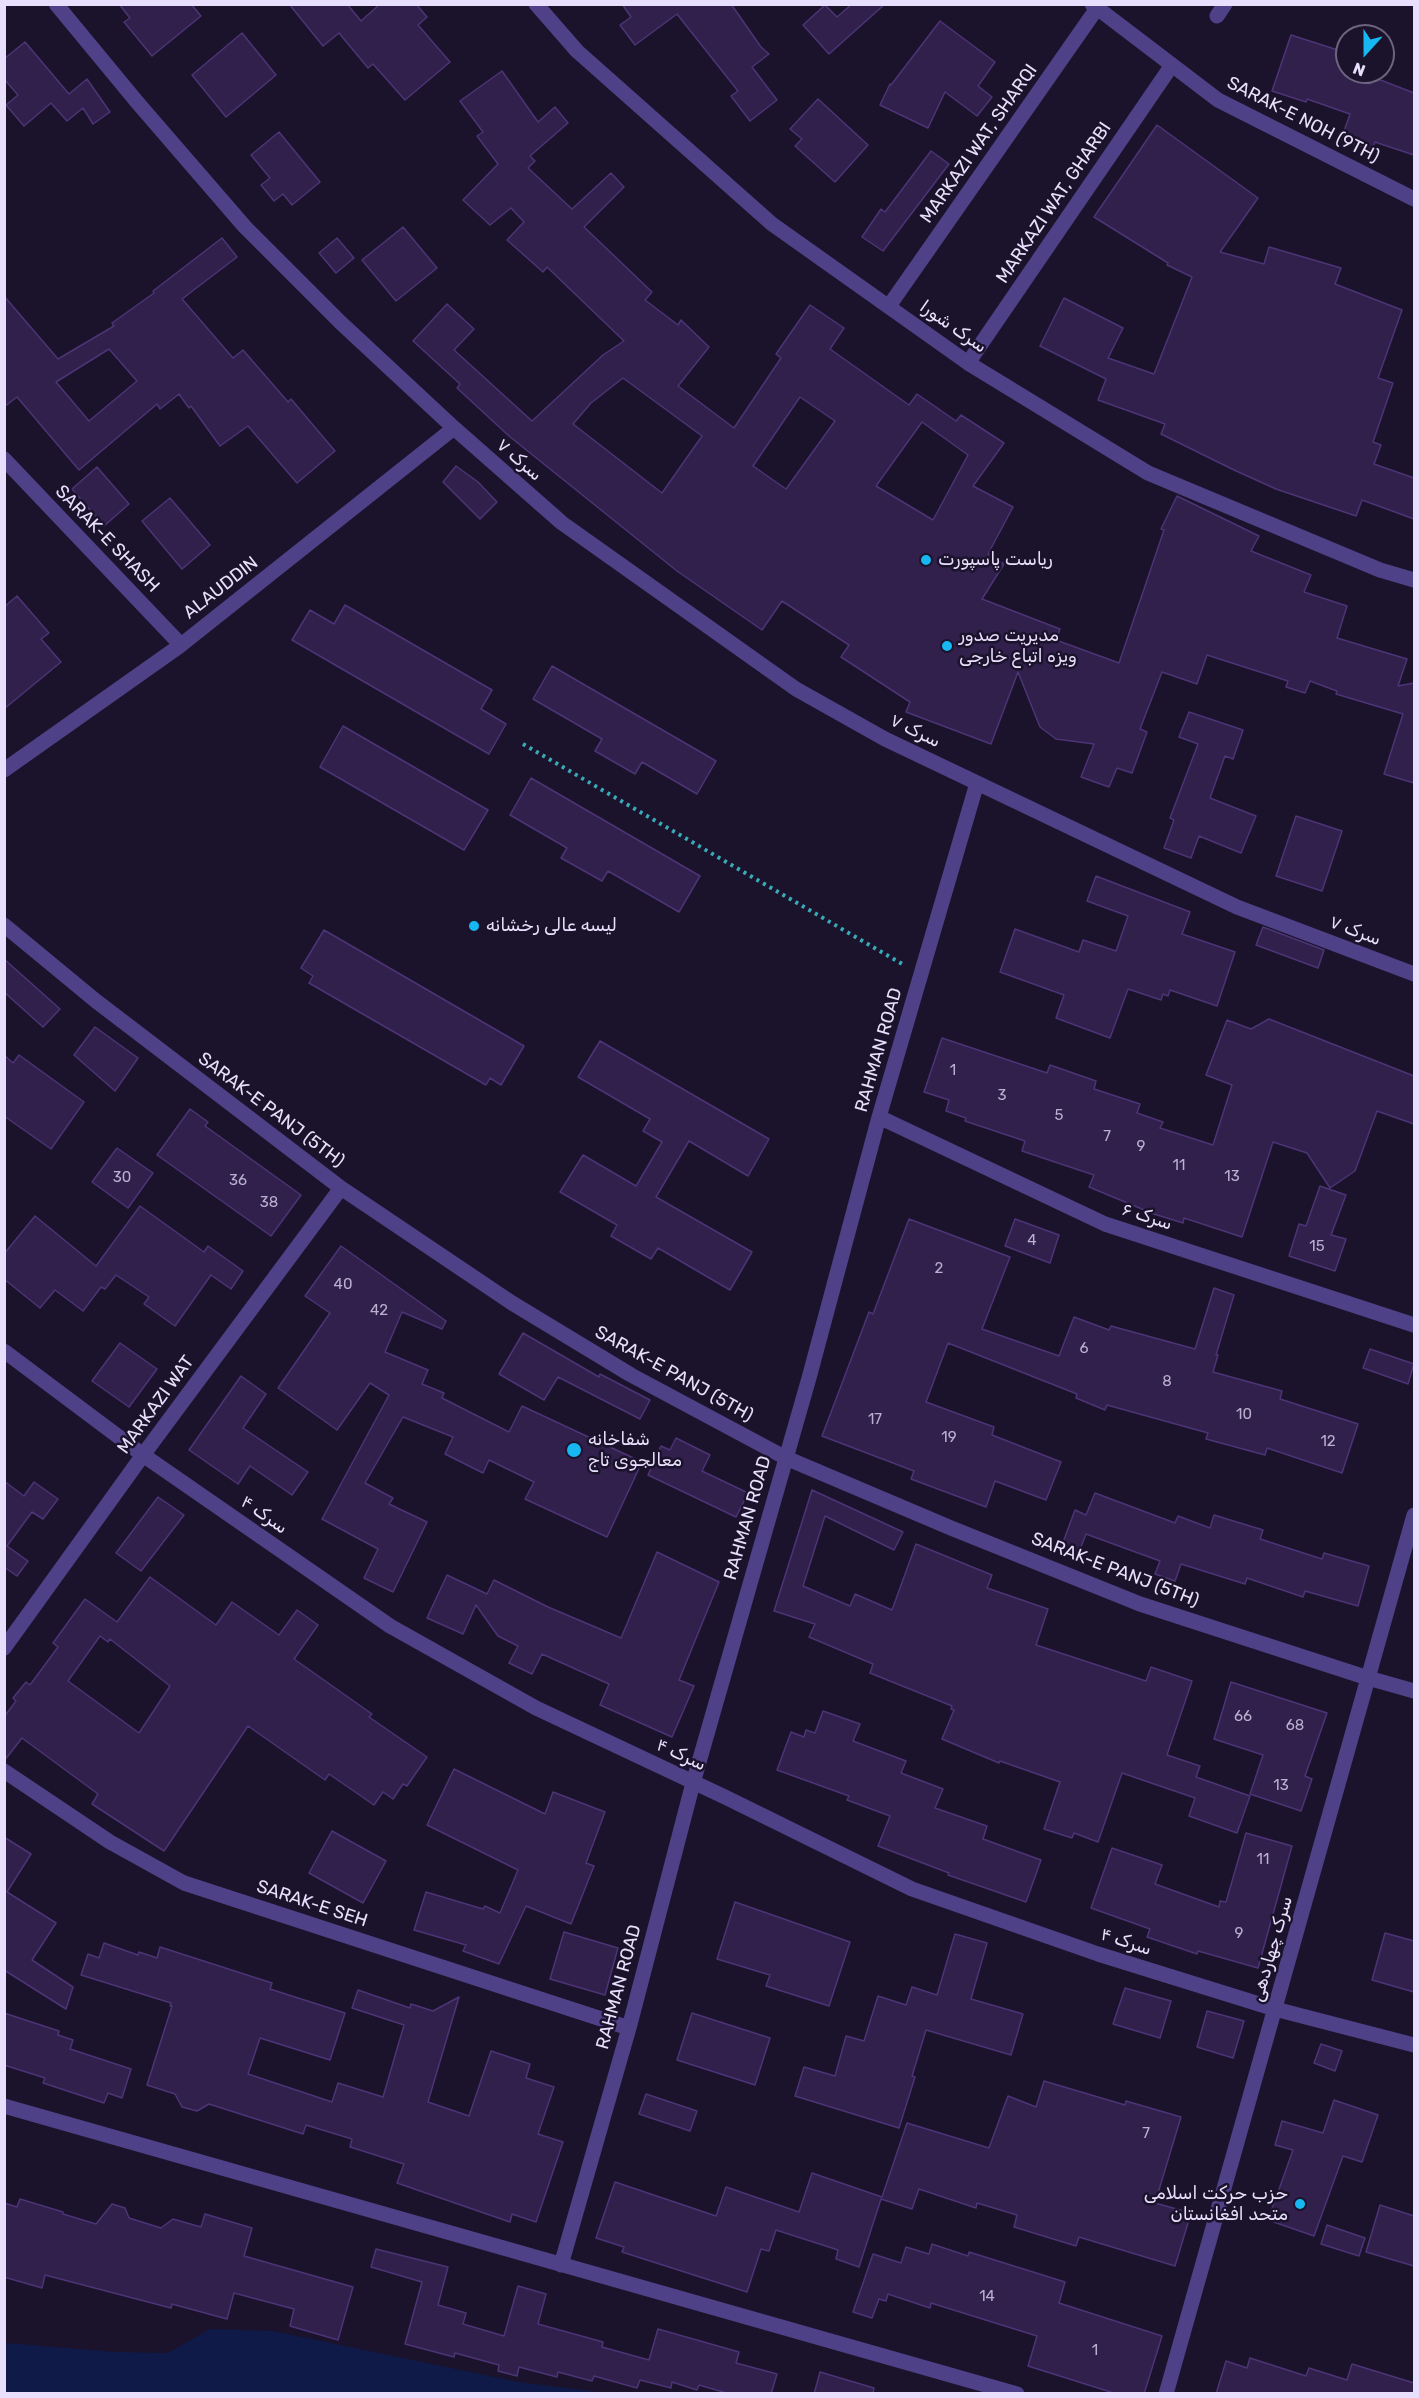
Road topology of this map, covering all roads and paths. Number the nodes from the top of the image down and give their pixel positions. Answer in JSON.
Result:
{"nodes":[{"id":1,"x":56,"y":4,"type":"edge"},
{"id":2,"x":536,"y":4,"type":"edge"},
{"id":3,"x":1096,"y":6,"type":"edge"},
{"id":4,"x":1172,"y":65,"type":"junction"},
{"id":5,"x":1414,"y":198,"type":"edge"},
{"id":6,"x":889,"y":306,"type":"junction"},
{"id":7,"x":968,"y":363,"type":"junction"},
{"id":8,"x":454,"y":428,"type":"junction"},
{"id":9,"x":4,"y":459,"type":"edge"},
{"id":10,"x":1414,"y":580,"type":"edge"},
{"id":11,"x":181,"y":645,"type":"junction"},
{"id":12,"x":523,"y":744,"type":"dead end"},
{"id":13,"x":4,"y":770,"type":"edge"},
{"id":14,"x":977,"y":783,"type":"junction"},
{"id":15,"x":4,"y":925,"type":"edge"},
{"id":16,"x":1414,"y":974,"type":"edge"},
{"id":17,"x":921,"y":975,"type":"junction"},
{"id":18,"x":879,"y":1117,"type":"junction"},
{"id":19,"x":342,"y":1188,"type":"junction"},
{"id":20,"x":1414,"y":1325,"type":"edge"},
{"id":21,"x":4,"y":1351,"type":"edge"},
{"id":22,"x":143,"y":1455,"type":"junction"},
{"id":23,"x":786,"y":1458,"type":"junction"},
{"id":24,"x":1414,"y":1515,"type":"edge"},
{"id":25,"x":4,"y":1648,"type":"edge"},
{"id":26,"x":1368,"y":1678,"type":"junction"},
{"id":27,"x":1414,"y":1691,"type":"edge"},
{"id":28,"x":4,"y":1771,"type":"edge"},
{"id":29,"x":693,"y":1783,"type":"junction"},
{"id":30,"x":1275,"y":2009,"type":"junction"},
{"id":31,"x":629,"y":2028,"type":"junction"},
{"id":32,"x":1414,"y":2045,"type":"edge"},
{"id":33,"x":4,"y":2106,"type":"edge"},
{"id":34,"x":561,"y":2265,"type":"junction"},
{"id":35,"x":1017,"y":2394,"type":"edge"},
{"id":36,"x":1166,"y":2394,"type":"edge"}],
"edges":[{"from":1,"to":8,"type":"street","name":"سرک ۷"},
{"from":2,"to":6,"type":"street","name":"سرک شورا"},
{"from":3,"to":4,"type":"street","name":"SARAK-E NOH (9TH)"},
{"from":3,"to":6,"type":"street","name":"MARKAZI WAT, SHARQI"},
{"from":4,"to":5,"type":"street","name":"SARAK-E NOH (9TH)"},
{"from":4,"to":7,"type":"street","name":"MARKAZI WAT, GHARBI"},
{"from":6,"to":7,"type":"street","name":"سرک شورا"},
{"from":7,"to":10,"type":"street","name":"سرک شورا"},
{"from":8,"to":11,"type":"street","name":"ALAUDDIN"},
{"from":8,"to":14,"type":"street","name":"سرک ۷"},
{"from":9,"to":11,"type":"street","name":"SARAK-E SHASH"},
{"from":11,"to":13,"type":"street","name":"ALAUDDIN"},
{"from":12,"to":17,"type":"path"},
{"from":14,"to":16,"type":"street","name":"سرک ۷"},
{"from":14,"to":17,"type":"street","name":"RAHMAN ROAD"},
{"from":15,"to":19,"type":"street","name":"SARAK-E PANJ (5TH)"},
{"from":17,"to":18,"type":"street","name":"RAHMAN ROAD"},
{"from":18,"to":20,"type":"street","name":"سرک ۶"},
{"from":18,"to":23,"type":"street","name":"RAHMAN ROAD"},
{"from":19,"to":22,"type":"street","name":"MARKAZI WAT"},
{"from":19,"to":23,"type":"street","name":"SARAK-E PANJ (5TH)"},
{"from":21,"to":22,"type":"street","name":"سرک ۴"},
{"from":22,"to":25,"type":"street","name":"MARKAZI WAT"},
{"from":22,"to":29,"type":"street","name":"سرک ۴"},
{"from":23,"to":26,"type":"street","name":"SARAK-E PANJ (5TH)"},
{"from":23,"to":29,"type":"street","name":"RAHMAN ROAD"},
{"from":24,"to":26,"type":"street","name":"سرک چهاردهی"},
{"from":26,"to":27,"type":"street","name":"SARAK-E PANJ (5TH)"},
{"from":26,"to":30,"type":"street","name":"سرک چهاردهی"},
{"from":28,"to":31,"type":"street","name":"SARAK-E SEH"},
{"from":29,"to":30,"type":"street","name":"سرک ۴"},
{"from":29,"to":31,"type":"street","name":"RAHMAN ROAD"},
{"from":30,"to":32,"type":"street","name":"سرک ۴"},
{"from":30,"to":36,"type":"street","name":"سرک چهاردهی"},
{"from":31,"to":34,"type":"street","name":"RAHMAN ROAD"},
{"from":33,"to":34,"type":"street"},
{"from":34,"to":35,"type":"street"}]}
